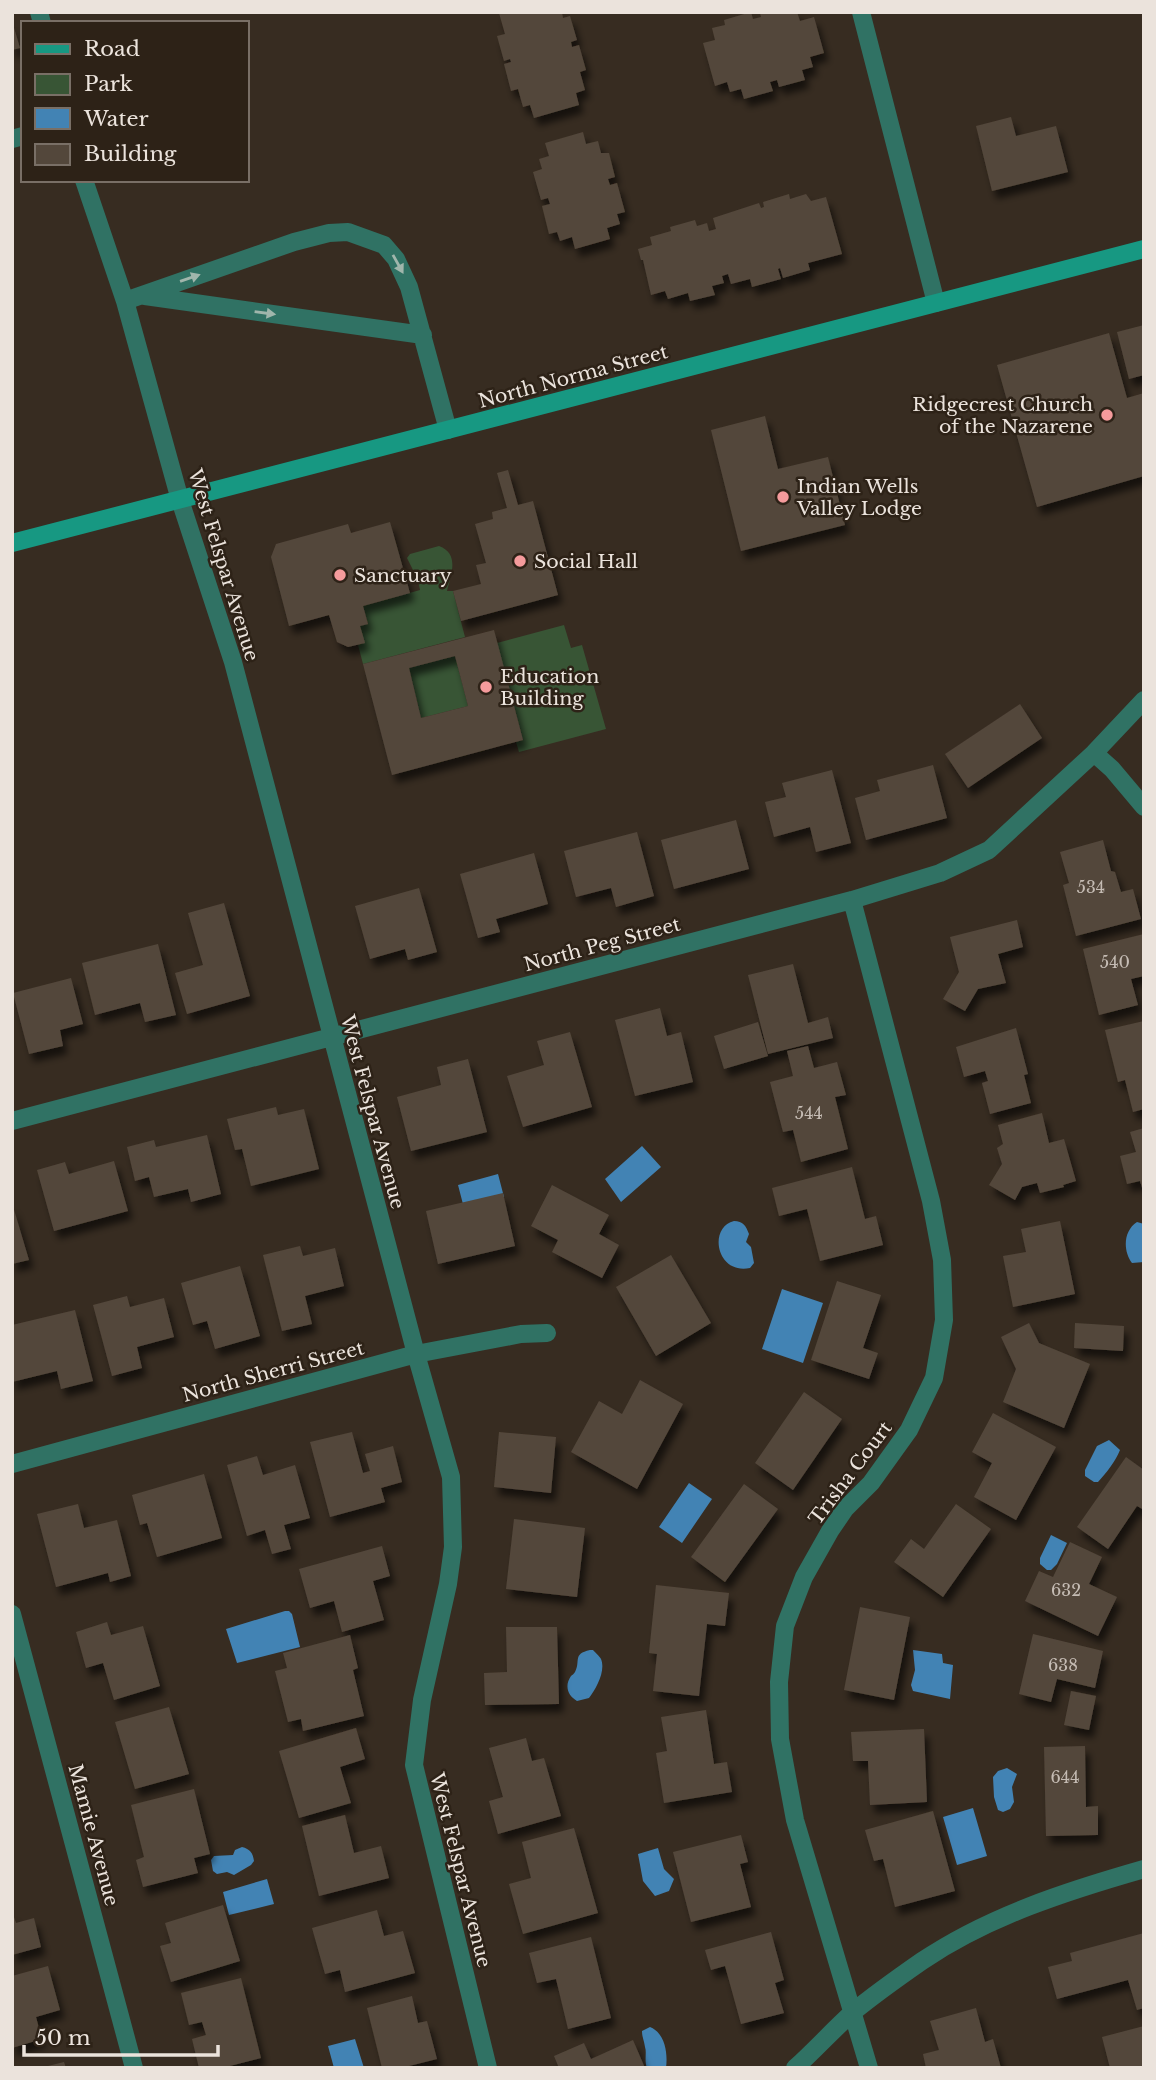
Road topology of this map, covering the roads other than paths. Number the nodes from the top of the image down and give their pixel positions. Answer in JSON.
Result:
{"nodes":[{"id":1,"x":861,"y":12,"type":"edge"},
{"id":2,"x":85,"y":182,"type":"edge"},
{"id":3,"x":1144,"y":249,"type":"edge"},
{"id":4,"x":133,"y":298,"type":"junction"},
{"id":5,"x":936,"y":303,"type":"junction"},
{"id":6,"x":423,"y":335,"type":"junction"},
{"id":7,"x":448,"y":430,"type":"junction"},
{"id":8,"x":180,"y":500,"type":"junction"},
{"id":9,"x":12,"y":543,"type":"edge"},
{"id":10,"x":1144,"y":700,"type":"edge"},
{"id":11,"x":1094,"y":753,"type":"junction"},
{"id":12,"x":1144,"y":807,"type":"edge"},
{"id":13,"x":852,"y":900,"type":"junction"},
{"id":14,"x":331,"y":1036,"type":"junction"},
{"id":15,"x":12,"y":1121,"type":"edge"},
{"id":16,"x":547,"y":1333,"type":"dead end"},
{"id":17,"x":416,"y":1354,"type":"junction"},
{"id":18,"x":12,"y":1464,"type":"edge"},
{"id":19,"x":12,"y":1614,"type":"edge"},
{"id":20,"x":1144,"y":1869,"type":"edge"},
{"id":21,"x":853,"y":2012,"type":"junction"},
{"id":22,"x":134,"y":2068,"type":"edge"},
{"id":23,"x":488,"y":2068,"type":"edge"},
{"id":24,"x":795,"y":2068,"type":"edge"},
{"id":25,"x":869,"y":2068,"type":"edge"}],
"edges":[{"from":1,"to":5,"type":"street"},
{"from":2,"to":4,"type":"street","name":"West Felspar Avenue"},
{"from":3,"to":5,"type":"main road","name":"North Norma Street"},
{"from":4,"to":6,"type":"street","one_way":true},
{"from":4,"to":6,"type":"street","one_way":true},
{"from":4,"to":8,"type":"street","name":"West Felspar Avenue"},
{"from":5,"to":7,"type":"main road","name":"North Norma Street"},
{"from":6,"to":7,"type":"street"},
{"from":7,"to":8,"type":"main road","name":"North Norma Street"},
{"from":8,"to":9,"type":"main road","name":"North Norma Street"},
{"from":8,"to":14,"type":"street","name":"West Felspar Avenue"},
{"from":10,"to":11,"type":"street","name":"North Peg Street"},
{"from":11,"to":12,"type":"street"},
{"from":11,"to":13,"type":"street","name":"North Peg Street"},
{"from":13,"to":14,"type":"street","name":"North Peg Street"},
{"from":13,"to":21,"type":"street","name":"Trisha Court"},
{"from":14,"to":15,"type":"street","name":"North Peg Street"},
{"from":14,"to":17,"type":"street","name":"West Felspar Avenue"},
{"from":16,"to":17,"type":"street","name":"North Sherri Street"},
{"from":17,"to":18,"type":"street","name":"North Sherri Street"},
{"from":17,"to":23,"type":"street","name":"West Felspar Avenue"},
{"from":19,"to":22,"type":"street","name":"Mamie Avenue"},
{"from":20,"to":21,"type":"street"},
{"from":21,"to":24,"type":"street"},
{"from":21,"to":25,"type":"street","name":"Trisha Court"}]}
